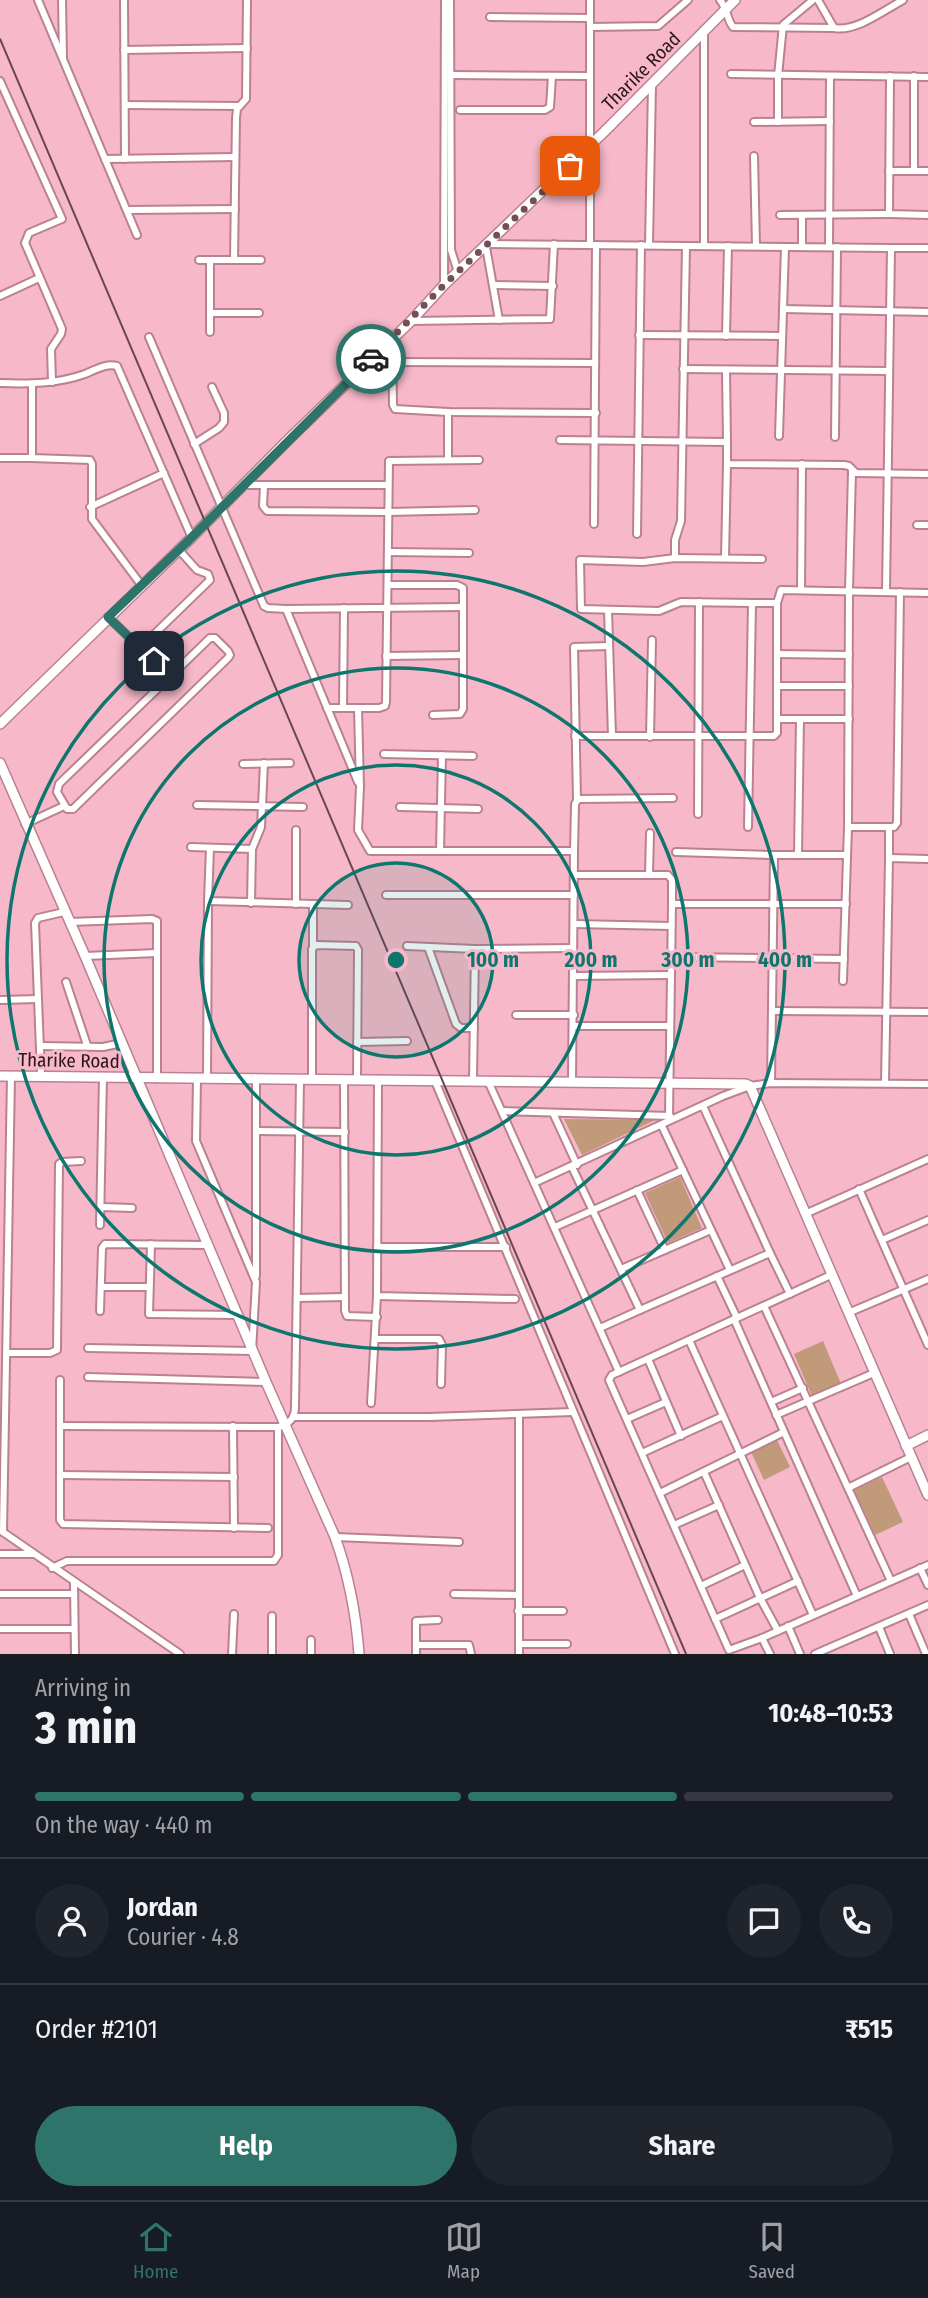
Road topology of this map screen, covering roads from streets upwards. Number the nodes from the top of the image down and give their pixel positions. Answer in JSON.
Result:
{"nodes":[{"id":1,"x":38,"y":0,"type":"edge"},
{"id":2,"x":62,"y":0,"type":"edge"},
{"id":3,"x":124,"y":0,"type":"edge"},
{"id":4,"x":247,"y":0,"type":"edge"},
{"id":5,"x":445,"y":0,"type":"edge"},
{"id":6,"x":450,"y":0,"type":"edge"},
{"id":7,"x":590,"y":0,"type":"edge"},
{"id":8,"x":688,"y":0,"type":"edge"},
{"id":9,"x":735,"y":0,"type":"edge"},
{"id":10,"x":816,"y":0,"type":"edge"},
{"id":11,"x":882,"y":0,"type":"edge"},
{"id":12,"x":903,"y":0,"type":"edge"},
{"id":13,"x":723,"y":4,"type":"edge"},
{"id":14,"x":886,"y":9,"type":"junction"},
{"id":15,"x":490,"y":17,"type":"dead end"},
{"id":16,"x":590,"y":18,"type":"junction"},
{"id":17,"x":590,"y":27,"type":"junction"},
{"id":18,"x":783,"y":27,"type":"junction"},
{"id":19,"x":834,"y":28,"type":"junction"},
{"id":20,"x":704,"y":33,"type":"junction"},
{"id":21,"x":247,"y":48,"type":"junction"},
{"id":22,"x":124,"y":50,"type":"junction"},
{"id":23,"x":63,"y":61,"type":"junction"},
{"id":24,"x":731,"y":74,"type":"dead end"},
{"id":25,"x":450,"y":75,"type":"junction"},
{"id":26,"x":552,"y":76,"type":"junction"},
{"id":27,"x":590,"y":76,"type":"junction"},
{"id":28,"x":778,"y":76,"type":"junction"},
{"id":29,"x":830,"y":76,"type":"junction"},
{"id":30,"x":890,"y":76,"type":"junction"},
{"id":31,"x":914,"y":76,"type":"junction"},
{"id":32,"x":928,"y":76,"type":"edge"},
{"id":33,"x":0,"y":81,"type":"edge"},
{"id":34,"x":652,"y":85,"type":"junction"},
{"id":35,"x":125,"y":105,"type":"junction"},
{"id":36,"x":239,"y":106,"type":"junction"},
{"id":37,"x":460,"y":110,"type":"dead end"},
{"id":38,"x":830,"y":121,"type":"junction"},
{"id":39,"x":754,"y":122,"type":"dead end"},
{"id":40,"x":778,"y":122,"type":"junction"},
{"id":41,"x":590,"y":146,"type":"junction"},
{"id":42,"x":754,"y":156,"type":"dead end"},
{"id":43,"x":235,"y":157,"type":"junction"},
{"id":44,"x":105,"y":159,"type":"junction"},
{"id":45,"x":125,"y":159,"type":"junction"},
{"id":46,"x":889,"y":171,"type":"junction"},
{"id":47,"x":914,"y":171,"type":"junction"},
{"id":48,"x":928,"y":171,"type":"edge"},
{"id":49,"x":235,"y":209,"type":"junction"},
{"id":50,"x":127,"y":210,"type":"junction"},
{"id":51,"x":889,"y":214,"type":"junction"},
{"id":52,"x":780,"y":215,"type":"dead end"},
{"id":53,"x":802,"y":215,"type":"junction"},
{"id":54,"x":830,"y":215,"type":"junction"},
{"id":55,"x":928,"y":215,"type":"edge"},
{"id":56,"x":137,"y":234,"type":"dead end"},
{"id":57,"x":554,"y":244,"type":"junction"},
{"id":58,"x":488,"y":245,"type":"junction"},
{"id":59,"x":593,"y":245,"type":"junction"},
{"id":60,"x":645,"y":245,"type":"junction"},
{"id":61,"x":686,"y":246,"type":"junction"},
{"id":62,"x":704,"y":246,"type":"junction"},
{"id":63,"x":728,"y":246,"type":"junction"},
{"id":64,"x":756,"y":246,"type":"junction"},
{"id":65,"x":785,"y":247,"type":"junction"},
{"id":66,"x":802,"y":247,"type":"junction"},
{"id":67,"x":833,"y":247,"type":"junction"},
{"id":68,"x":891,"y":248,"type":"junction"},
{"id":69,"x":928,"y":248,"type":"edge"},
{"id":70,"x":199,"y":260,"type":"dead end"},
{"id":71,"x":210,"y":260,"type":"junction"},
{"id":72,"x":234,"y":260,"type":"junction"},
{"id":73,"x":261,"y":260,"type":"dead end"},
{"id":74,"x":458,"y":272,"type":"junction"},
{"id":75,"x":39,"y":278,"type":"junction"},
{"id":76,"x":444,"y":285,"type":"junction"},
{"id":77,"x":493,"y":285,"type":"junction"},
{"id":78,"x":553,"y":286,"type":"junction"},
{"id":79,"x":0,"y":296,"type":"edge"},
{"id":80,"x":783,"y":309,"type":"junction"},
{"id":81,"x":836,"y":311,"type":"junction"},
{"id":82,"x":890,"y":311,"type":"junction"},
{"id":83,"x":928,"y":312,"type":"edge"},
{"id":84,"x":210,"y":313,"type":"junction"},
{"id":85,"x":259,"y":313,"type":"dead end"},
{"id":86,"x":499,"y":320,"type":"junction"},
{"id":87,"x":411,"y":321,"type":"junction"},
{"id":88,"x":210,"y":332,"type":"dead end"},
{"id":89,"x":639,"y":335,"type":"junction"},
{"id":90,"x":684,"y":336,"type":"junction"},
{"id":91,"x":726,"y":336,"type":"junction"},
{"id":92,"x":782,"y":336,"type":"junction"},
{"id":93,"x":149,"y":337,"type":"dead end"},
{"id":94,"x":392,"y":340,"type":"junction"},
{"id":95,"x":392,"y":362,"type":"junction"},
{"id":96,"x":594,"y":363,"type":"junction"},
{"id":97,"x":682,"y":369,"type":"junction"},
{"id":98,"x":726,"y":370,"type":"junction"},
{"id":99,"x":781,"y":370,"type":"junction"},
{"id":100,"x":835,"y":371,"type":"junction"},
{"id":101,"x":889,"y":371,"type":"junction"},
{"id":102,"x":52,"y":382,"type":"junction"},
{"id":103,"x":0,"y":383,"type":"edge"},
{"id":104,"x":32,"y":384,"type":"junction"},
{"id":105,"x":212,"y":387,"type":"dead end"},
{"id":106,"x":448,"y":412,"type":"junction"},
{"id":107,"x":596,"y":413,"type":"junction"},
{"id":108,"x":779,"y":436,"type":"dead end"},
{"id":109,"x":835,"y":437,"type":"dead end"},
{"id":110,"x":560,"y":440,"type":"dead end"},
{"id":111,"x":596,"y":441,"type":"junction"},
{"id":112,"x":639,"y":441,"type":"junction"},
{"id":113,"x":681,"y":442,"type":"junction"},
{"id":114,"x":727,"y":442,"type":"junction"},
{"id":115,"x":194,"y":444,"type":"junction"},
{"id":116,"x":0,"y":458,"type":"edge"},
{"id":117,"x":32,"y":458,"type":"junction"},
{"id":118,"x":448,"y":459,"type":"junction"},
{"id":119,"x":479,"y":460,"type":"dead end"},
{"id":120,"x":727,"y":464,"type":"junction"},
{"id":121,"x":802,"y":464,"type":"junction"},
{"id":122,"x":852,"y":471,"type":"junction"},
{"id":123,"x":164,"y":473,"type":"junction"},
{"id":124,"x":887,"y":474,"type":"junction"},
{"id":125,"x":928,"y":474,"type":"edge"},
{"id":126,"x":243,"y":485,"type":"junction"},
{"id":127,"x":264,"y":485,"type":"junction"},
{"id":128,"x":388,"y":485,"type":"junction"},
{"id":129,"x":90,"y":507,"type":"junction"},
{"id":130,"x":221,"y":507,"type":"junction"},
{"id":131,"x":475,"y":510,"type":"dead end"},
{"id":132,"x":389,"y":512,"type":"junction"},
{"id":133,"x":594,"y":524,"type":"dead end"},
{"id":134,"x":917,"y":525,"type":"dead end"},
{"id":135,"x":928,"y":525,"type":"edge"},
{"id":136,"x":637,"y":534,"type":"dead end"},
{"id":137,"x":192,"y":538,"type":"junction"},
{"id":138,"x":179,"y":550,"type":"junction"},
{"id":139,"x":388,"y":552,"type":"junction"},
{"id":140,"x":469,"y":553,"type":"dead end"},
{"id":141,"x":675,"y":558,"type":"junction"},
{"id":142,"x":724,"y":558,"type":"junction"},
{"id":143,"x":762,"y":559,"type":"dead end"},
{"id":144,"x":388,"y":585,"type":"junction"},
{"id":145,"x":142,"y":586,"type":"junction"},
{"id":146,"x":801,"y":590,"type":"junction"},
{"id":147,"x":849,"y":590,"type":"junction"},
{"id":148,"x":886,"y":592,"type":"junction"},
{"id":149,"x":900,"y":592,"type":"junction"},
{"id":150,"x":928,"y":593,"type":"edge"},
{"id":151,"x":699,"y":602,"type":"junction"},
{"id":152,"x":752,"y":603,"type":"junction"},
{"id":153,"x":777,"y":603,"type":"junction"},
{"id":154,"x":463,"y":607,"type":"junction"},
{"id":155,"x":344,"y":608,"type":"junction"},
{"id":156,"x":387,"y":608,"type":"junction"},
{"id":157,"x":286,"y":609,"type":"junction"},
{"id":158,"x":608,"y":610,"type":"junction"},
{"id":159,"x":108,"y":617,"type":"junction"},
{"id":160,"x":652,"y":640,"type":"dead end"},
{"id":161,"x":609,"y":646,"type":"junction"},
{"id":162,"x":140,"y":648,"type":"junction"},
{"id":163,"x":777,"y":654,"type":"junction"},
{"id":164,"x":463,"y":655,"type":"junction"},
{"id":165,"x":849,"y":655,"type":"junction"},
{"id":166,"x":386,"y":656,"type":"junction"},
{"id":167,"x":154,"y":661,"type":"dead end"},
{"id":168,"x":776,"y":686,"type":"junction"},
{"id":169,"x":849,"y":686,"type":"junction"},
{"id":170,"x":327,"y":708,"type":"junction"},
{"id":171,"x":343,"y":708,"type":"junction"},
{"id":172,"x":358,"y":708,"type":"junction"},
{"id":173,"x":433,"y":715,"type":"dead end"},
{"id":174,"x":777,"y":719,"type":"junction"},
{"id":175,"x":800,"y":719,"type":"junction"},
{"id":176,"x":849,"y":719,"type":"junction"},
{"id":177,"x":0,"y":723,"type":"edge"},
{"id":178,"x":575,"y":736,"type":"junction"},
{"id":179,"x":612,"y":736,"type":"junction"},
{"id":180,"x":698,"y":736,"type":"junction"},
{"id":181,"x":650,"y":737,"type":"junction"},
{"id":182,"x":751,"y":737,"type":"junction"},
{"id":183,"x":384,"y":754,"type":"dead end"},
{"id":184,"x":442,"y":755,"type":"junction"},
{"id":185,"x":473,"y":756,"type":"dead end"},
{"id":186,"x":0,"y":763,"type":"edge"},
{"id":187,"x":264,"y":763,"type":"junction"},
{"id":188,"x":290,"y":763,"type":"dead end"},
{"id":189,"x":243,"y":764,"type":"dead end"},
{"id":190,"x":360,"y":787,"type":"junction"},
{"id":191,"x":673,"y":798,"type":"dead end"},
{"id":192,"x":577,"y":800,"type":"junction"},
{"id":193,"x":197,"y":805,"type":"dead end"},
{"id":194,"x":64,"y":806,"type":"junction"},
{"id":195,"x":263,"y":806,"type":"junction"},
{"id":196,"x":303,"y":807,"type":"dead end"},
{"id":197,"x":400,"y":807,"type":"dead end"},
{"id":198,"x":441,"y":808,"type":"junction"},
{"id":199,"x":478,"y":809,"type":"dead end"},
{"id":200,"x":698,"y":814,"type":"dead end"},
{"id":201,"x":25,"y":824,"type":"junction"},
{"id":202,"x":748,"y":827,"type":"dead end"},
{"id":203,"x":848,"y":827,"type":"junction"},
{"id":204,"x":889,"y":827,"type":"junction"},
{"id":205,"x":296,"y":830,"type":"dead end"},
{"id":206,"x":650,"y":833,"type":"dead end"},
{"id":207,"x":191,"y":848,"type":"dead end"},
{"id":208,"x":210,"y":848,"type":"junction"},
{"id":209,"x":252,"y":849,"type":"junction"},
{"id":210,"x":440,"y":851,"type":"junction"},
{"id":211,"x":575,"y":851,"type":"junction"},
{"id":212,"x":676,"y":852,"type":"dead end"},
{"id":213,"x":774,"y":855,"type":"junction"},
{"id":214,"x":798,"y":855,"type":"junction"},
{"id":215,"x":847,"y":855,"type":"junction"},
{"id":216,"x":889,"y":858,"type":"junction"},
{"id":217,"x":928,"y":859,"type":"edge"},
{"id":218,"x":575,"y":875,"type":"junction"},
{"id":219,"x":649,"y":875,"type":"junction"},
{"id":220,"x":386,"y":895,"type":"dead end"},
{"id":221,"x":574,"y":895,"type":"junction"},
{"id":222,"x":208,"y":901,"type":"junction"},
{"id":223,"x":251,"y":903,"type":"junction"},
{"id":224,"x":773,"y":903,"type":"junction"},
{"id":225,"x":296,"y":904,"type":"junction"},
{"id":226,"x":313,"y":904,"type":"junction"},
{"id":227,"x":672,"y":904,"type":"junction"},
{"id":228,"x":846,"y":904,"type":"junction"},
{"id":229,"x":348,"y":905,"type":"dead end"},
{"id":230,"x":64,"y":912,"type":"junction"},
{"id":231,"x":69,"y":922,"type":"junction"},
{"id":232,"x":574,"y":924,"type":"junction"},
{"id":233,"x":671,"y":926,"type":"junction"},
{"id":234,"x":313,"y":946,"type":"junction"},
{"id":235,"x":407,"y":946,"type":"dead end"},
{"id":236,"x":428,"y":947,"type":"junction"},
{"id":237,"x":573,"y":948,"type":"junction"},
{"id":238,"x":475,"y":949,"type":"junction"},
{"id":239,"x":157,"y":953,"type":"junction"},
{"id":240,"x":85,"y":956,"type":"junction"},
{"id":241,"x":670,"y":957,"type":"junction"},
{"id":242,"x":772,"y":958,"type":"junction"},
{"id":243,"x":844,"y":959,"type":"junction"},
{"id":244,"x":573,"y":975,"type":"junction"},
{"id":245,"x":670,"y":975,"type":"junction"},
{"id":246,"x":844,"y":981,"type":"dead end"},
{"id":247,"x":66,"y":982,"type":"dead end"},
{"id":248,"x":38,"y":999,"type":"junction"},
{"id":249,"x":0,"y":1000,"type":"edge"},
{"id":250,"x":772,"y":1011,"type":"junction"},
{"id":251,"x":886,"y":1011,"type":"junction"},
{"id":252,"x":928,"y":1012,"type":"edge"},
{"id":253,"x":516,"y":1015,"type":"dead end"},
{"id":254,"x":574,"y":1015,"type":"junction"},
{"id":255,"x":573,"y":1026,"type":"junction"},
{"id":256,"x":670,"y":1027,"type":"junction"},
{"id":257,"x":474,"y":1028,"type":"junction"},
{"id":258,"x":407,"y":1041,"type":"dead end"},
{"id":259,"x":357,"y":1042,"type":"junction"},
{"id":260,"x":122,"y":1044,"type":"junction"},
{"id":261,"x":87,"y":1045,"type":"junction"},
{"id":262,"x":40,"y":1046,"type":"junction"},
{"id":263,"x":0,"y":1076,"type":"edge"},
{"id":264,"x":11,"y":1076,"type":"junction"},
{"id":265,"x":41,"y":1076,"type":"junction"},
{"id":266,"x":103,"y":1077,"type":"junction"},
{"id":267,"x":137,"y":1079,"type":"junction"},
{"id":268,"x":158,"y":1079,"type":"junction"},
{"id":269,"x":197,"y":1079,"type":"junction"},
{"id":270,"x":207,"y":1079,"type":"junction"},
{"id":271,"x":256,"y":1079,"type":"junction"},
{"id":272,"x":313,"y":1079,"type":"junction"},
{"id":273,"x":357,"y":1079,"type":"junction"},
{"id":274,"x":378,"y":1079,"type":"junction"},
{"id":275,"x":300,"y":1080,"type":"junction"},
{"id":276,"x":344,"y":1080,"type":"junction"},
{"id":277,"x":435,"y":1081,"type":"junction"},
{"id":278,"x":473,"y":1081,"type":"junction"},
{"id":279,"x":488,"y":1081,"type":"junction"},
{"id":280,"x":572,"y":1082,"type":"junction"},
{"id":281,"x":668,"y":1082,"type":"junction"},
{"id":282,"x":771,"y":1083,"type":"junction"},
{"id":283,"x":885,"y":1083,"type":"junction"},
{"id":284,"x":928,"y":1084,"type":"edge"},
{"id":285,"x":750,"y":1086,"type":"junction"},
{"id":286,"x":703,"y":1106,"type":"junction"},
{"id":287,"x":502,"y":1111,"type":"junction"},
{"id":288,"x":553,"y":1113,"type":"junction"},
{"id":289,"x":669,"y":1116,"type":"junction"},
{"id":290,"x":682,"y":1116,"type":"junction"},
{"id":291,"x":662,"y":1126,"type":"junction"},
{"id":292,"x":256,"y":1131,"type":"junction"},
{"id":293,"x":301,"y":1132,"type":"junction"},
{"id":294,"x":345,"y":1132,"type":"junction"},
{"id":295,"x":928,"y":1159,"type":"edge"},
{"id":296,"x":81,"y":1161,"type":"dead end"},
{"id":297,"x":575,"y":1166,"type":"junction"},
{"id":298,"x":683,"y":1170,"type":"junction"},
{"id":299,"x":534,"y":1183,"type":"junction"},
{"id":300,"x":859,"y":1189,"type":"junction"},
{"id":301,"x":637,"y":1190,"type":"junction"},
{"id":302,"x":101,"y":1207,"type":"junction"},
{"id":303,"x":132,"y":1208,"type":"dead end"},
{"id":304,"x":593,"y":1209,"type":"junction"},
{"id":305,"x":805,"y":1214,"type":"junction"},
{"id":306,"x":928,"y":1220,"type":"edge"},
{"id":307,"x":100,"y":1225,"type":"dead end"},
{"id":308,"x":555,"y":1227,"type":"junction"},
{"id":309,"x":711,"y":1230,"type":"junction"},
{"id":310,"x":882,"y":1240,"type":"junction"},
{"id":311,"x":151,"y":1244,"type":"junction"},
{"id":312,"x":207,"y":1245,"type":"junction"},
{"id":313,"x":377,"y":1247,"type":"junction"},
{"id":314,"x":506,"y":1247,"type":"junction"},
{"id":315,"x":665,"y":1250,"type":"junction"},
{"id":316,"x":770,"y":1253,"type":"junction"},
{"id":317,"x":621,"y":1269,"type":"junction"},
{"id":318,"x":730,"y":1270,"type":"junction"},
{"id":319,"x":831,"y":1275,"type":"junction"},
{"id":320,"x":717,"y":1276,"type":"junction"},
{"id":321,"x":928,"y":1279,"type":"edge"},
{"id":322,"x":256,"y":1282,"type":"junction"},
{"id":323,"x":101,"y":1287,"type":"junction"},
{"id":324,"x":149,"y":1287,"type":"junction"},
{"id":325,"x":904,"y":1290,"type":"junction"},
{"id":326,"x":790,"y":1294,"type":"junction"},
{"id":327,"x":377,"y":1296,"type":"junction"},
{"id":328,"x":344,"y":1297,"type":"junction"},
{"id":329,"x":297,"y":1298,"type":"junction"},
{"id":330,"x":515,"y":1299,"type":"dead end"},
{"id":331,"x":764,"y":1306,"type":"junction"},
{"id":332,"x":640,"y":1310,"type":"junction"},
{"id":333,"x":100,"y":1311,"type":"dead end"},
{"id":334,"x":848,"y":1313,"type":"junction"},
{"id":335,"x":237,"y":1315,"type":"junction"},
{"id":336,"x":377,"y":1317,"type":"junction"},
{"id":337,"x":736,"y":1319,"type":"junction"},
{"id":338,"x":600,"y":1328,"type":"junction"},
{"id":339,"x":376,"y":1339,"type":"junction"},
{"id":340,"x":689,"y":1340,"type":"junction"},
{"id":341,"x":928,"y":1345,"type":"edge"},
{"id":342,"x":88,"y":1348,"type":"dead end"},
{"id":343,"x":252,"y":1351,"type":"junction"},
{"id":344,"x":7,"y":1353,"type":"junction"},
{"id":345,"x":648,"y":1359,"type":"junction"},
{"id":346,"x":619,"y":1372,"type":"junction"},
{"id":347,"x":874,"y":1373,"type":"junction"},
{"id":348,"x":88,"y":1377,"type":"dead end"},
{"id":349,"x":60,"y":1380,"type":"dead end"},
{"id":350,"x":266,"y":1382,"type":"junction"},
{"id":351,"x":441,"y":1384,"type":"dead end"},
{"id":352,"x":803,"y":1388,"type":"junction"},
{"id":353,"x":808,"y":1401,"type":"junction"},
{"id":354,"x":666,"y":1402,"type":"junction"},
{"id":355,"x":771,"y":1402,"type":"junction"},
{"id":356,"x":371,"y":1403,"type":"dead end"},
{"id":357,"x":573,"y":1412,"type":"junction"},
{"id":358,"x":519,"y":1414,"type":"junction"},
{"id":359,"x":776,"y":1415,"type":"junction"},
{"id":360,"x":723,"y":1416,"type":"junction"},
{"id":361,"x":293,"y":1417,"type":"junction"},
{"id":362,"x":627,"y":1419,"type":"junction"},
{"id":363,"x":61,"y":1426,"type":"junction"},
{"id":364,"x":233,"y":1426,"type":"junction"},
{"id":365,"x":282,"y":1426,"type":"junction"},
{"id":366,"x":783,"y":1432,"type":"junction"},
{"id":367,"x":681,"y":1436,"type":"junction"},
{"id":368,"x":928,"y":1436,"type":"edge"},
{"id":369,"x":906,"y":1446,"type":"junction"},
{"id":370,"x":642,"y":1453,"type":"junction"},
{"id":371,"x":740,"y":1454,"type":"junction"},
{"id":372,"x":911,"y":1457,"type":"junction"},
{"id":373,"x":704,"y":1472,"type":"junction"},
{"id":374,"x":61,"y":1475,"type":"junction"},
{"id":375,"x":234,"y":1477,"type":"junction"},
{"id":376,"x":848,"y":1488,"type":"junction"},
{"id":377,"x":660,"y":1493,"type":"junction"},
{"id":378,"x":928,"y":1495,"type":"edge"},
{"id":379,"x":719,"y":1505,"type":"junction"},
{"id":380,"x":674,"y":1525,"type":"junction"},
{"id":381,"x":234,"y":1528,"type":"junction"},
{"id":382,"x":268,"y":1528,"type":"dead end"},
{"id":383,"x":2,"y":1531,"type":"edge"},
{"id":384,"x":335,"y":1537,"type":"junction"},
{"id":385,"x":459,"y":1542,"type":"dead end"},
{"id":386,"x":0,"y":1554,"type":"edge"},
{"id":387,"x":33,"y":1554,"type":"junction"},
{"id":388,"x":928,"y":1564,"type":"edge"},
{"id":389,"x":746,"y":1565,"type":"junction"},
{"id":390,"x":52,"y":1568,"type":"junction"},
{"id":391,"x":920,"y":1568,"type":"junction"},
{"id":392,"x":798,"y":1581,"type":"junction"},
{"id":393,"x":891,"y":1581,"type":"junction"},
{"id":394,"x":74,"y":1583,"type":"junction"},
{"id":395,"x":928,"y":1585,"type":"edge"},
{"id":396,"x":701,"y":1586,"type":"junction"},
{"id":397,"x":0,"y":1594,"type":"edge"},
{"id":398,"x":74,"y":1594,"type":"junction"},
{"id":399,"x":454,"y":1594,"type":"dead end"},
{"id":400,"x":518,"y":1595,"type":"junction"},
{"id":401,"x":857,"y":1596,"type":"junction"},
{"id":402,"x":760,"y":1598,"type":"junction"},
{"id":403,"x":928,"y":1605,"type":"edge"},
{"id":404,"x":518,"y":1611,"type":"junction"},
{"id":405,"x":563,"y":1611,"type":"dead end"},
{"id":406,"x":234,"y":1614,"type":"dead end"},
{"id":407,"x":909,"y":1614,"type":"junction"},
{"id":408,"x":813,"y":1615,"type":"junction"},
{"id":409,"x":272,"y":1616,"type":"dead end"},
{"id":410,"x":715,"y":1619,"type":"junction"},
{"id":411,"x":438,"y":1620,"type":"dead end"},
{"id":412,"x":788,"y":1626,"type":"junction"},
{"id":413,"x":879,"y":1627,"type":"junction"},
{"id":414,"x":0,"y":1629,"type":"edge"},
{"id":415,"x":75,"y":1629,"type":"junction"},
{"id":416,"x":778,"y":1630,"type":"junction"},
{"id":417,"x":928,"y":1636,"type":"edge"},
{"id":418,"x":762,"y":1638,"type":"junction"},
{"id":419,"x":311,"y":1640,"type":"dead end"},
{"id":420,"x":920,"y":1640,"type":"junction"},
{"id":421,"x":519,"y":1644,"type":"junction"},
{"id":422,"x":567,"y":1644,"type":"dead end"},
{"id":423,"x":415,"y":1645,"type":"junction"},
{"id":424,"x":833,"y":1650,"type":"edge"},
{"id":425,"x":177,"y":1653,"type":"edge"},
{"id":426,"x":889,"y":1653,"type":"edge"},
{"id":427,"x":75,"y":1654,"type":"edge"},
{"id":428,"x":232,"y":1654,"type":"edge"},
{"id":429,"x":272,"y":1654,"type":"edge"},
{"id":430,"x":311,"y":1654,"type":"edge"},
{"id":431,"x":359,"y":1654,"type":"edge"},
{"id":432,"x":416,"y":1654,"type":"edge"},
{"id":433,"x":471,"y":1654,"type":"edge"},
{"id":434,"x":519,"y":1654,"type":"edge"},
{"id":435,"x":675,"y":1654,"type":"edge"},
{"id":436,"x":770,"y":1654,"type":"edge"},
{"id":437,"x":800,"y":1654,"type":"edge"},
{"id":438,"x":815,"y":1654,"type":"edge"},
{"id":439,"x":926,"y":1654,"type":"edge"}],
"edges":[{"from":1,"to":23,"type":"street"},
{"from":2,"to":23,"type":"street"},
{"from":3,"to":22,"type":"street"},
{"from":4,"to":21,"type":"street"},
{"from":5,"to":76,"type":"street"},
{"from":6,"to":25,"type":"street"},
{"from":7,"to":16,"type":"street"},
{"from":8,"to":17,"type":"street"},
{"from":9,"to":13,"type":"street","name":"Tharike Road"},
{"from":10,"to":18,"type":"street"},
{"from":10,"to":19,"type":"street"},
{"from":11,"to":14,"type":"street"},
{"from":12,"to":14,"type":"street"},
{"from":13,"to":18,"type":"street"},
{"from":13,"to":20,"type":"street","name":"Tharike Road"},
{"from":14,"to":19,"type":"street"},
{"from":15,"to":16,"type":"street"},
{"from":16,"to":17,"type":"street"},
{"from":17,"to":27,"type":"street"},
{"from":18,"to":19,"type":"street"},
{"from":18,"to":28,"type":"street"},
{"from":20,"to":34,"type":"street","name":"Tharike Road"},
{"from":20,"to":62,"type":"street"},
{"from":21,"to":22,"type":"street"},
{"from":21,"to":36,"type":"street"},
{"from":22,"to":35,"type":"street"},
{"from":23,"to":44,"type":"street"},
{"from":24,"to":28,"type":"street"},
{"from":25,"to":26,"type":"street"},
{"from":25,"to":74,"type":"street"},
{"from":26,"to":27,"type":"street"},
{"from":26,"to":37,"type":"street"},
{"from":27,"to":41,"type":"street"},
{"from":28,"to":29,"type":"street"},
{"from":28,"to":40,"type":"street"},
{"from":29,"to":30,"type":"street"},
{"from":29,"to":38,"type":"street"},
{"from":30,"to":31,"type":"street"},
{"from":30,"to":46,"type":"street"},
{"from":31,"to":32,"type":"street"},
{"from":31,"to":47,"type":"street"},
{"from":33,"to":75,"type":"street"},
{"from":34,"to":41,"type":"street","name":"Tharike Road"},
{"from":34,"to":60,"type":"street"},
{"from":35,"to":36,"type":"street"},
{"from":35,"to":45,"type":"street"},
{"from":36,"to":43,"type":"street"},
{"from":38,"to":40,"type":"street"},
{"from":38,"to":54,"type":"street"},
{"from":39,"to":40,"type":"street"},
{"from":41,"to":58,"type":"street","name":"Tharike Road"},
{"from":41,"to":59,"type":"street"},
{"from":42,"to":64,"type":"street"},
{"from":43,"to":45,"type":"street"},
{"from":43,"to":49,"type":"street"},
{"from":44,"to":45,"type":"street"},
{"from":44,"to":50,"type":"street"},
{"from":46,"to":47,"type":"street"},
{"from":46,"to":51,"type":"street"},
{"from":47,"to":48,"type":"street"},
{"from":49,"to":50,"type":"street"},
{"from":49,"to":72,"type":"street"},
{"from":50,"to":56,"type":"street"},
{"from":51,"to":54,"type":"street"},
{"from":51,"to":55,"type":"street"},
{"from":52,"to":53,"type":"street"},
{"from":53,"to":54,"type":"street"},
{"from":53,"to":66,"type":"street"},
{"from":54,"to":67,"type":"street"},
{"from":57,"to":58,"type":"street"},
{"from":57,"to":59,"type":"street"},
{"from":57,"to":78,"type":"street"},
{"from":58,"to":74,"type":"street","name":"Tharike Road"},
{"from":58,"to":77,"type":"street"},
{"from":59,"to":60,"type":"street"},
{"from":59,"to":96,"type":"street"},
{"from":60,"to":61,"type":"street"},
{"from":60,"to":89,"type":"street"},
{"from":61,"to":62,"type":"street"},
{"from":61,"to":90,"type":"street"},
{"from":62,"to":63,"type":"street"},
{"from":63,"to":64,"type":"street"},
{"from":63,"to":91,"type":"street"},
{"from":64,"to":65,"type":"street"},
{"from":65,"to":66,"type":"street"},
{"from":65,"to":80,"type":"street"},
{"from":66,"to":67,"type":"street"},
{"from":67,"to":68,"type":"street"},
{"from":67,"to":81,"type":"street"},
{"from":68,"to":69,"type":"street"},
{"from":68,"to":82,"type":"street"},
{"from":70,"to":71,"type":"street"},
{"from":71,"to":72,"type":"street"},
{"from":71,"to":84,"type":"street"},
{"from":72,"to":73,"type":"street"},
{"from":74,"to":76,"type":"street","name":"Tharike Road"},
{"from":75,"to":79,"type":"street"},
{"from":75,"to":102,"type":"street"},
{"from":76,"to":87,"type":"street","name":"Tharike Road"},
{"from":77,"to":78,"type":"street"},
{"from":77,"to":86,"type":"street"},
{"from":78,"to":86,"type":"street"},
{"from":80,"to":81,"type":"street"},
{"from":80,"to":92,"type":"street"},
{"from":81,"to":82,"type":"street"},
{"from":81,"to":100,"type":"street"},
{"from":82,"to":83,"type":"street"},
{"from":82,"to":101,"type":"street"},
{"from":84,"to":85,"type":"street"},
{"from":84,"to":88,"type":"street"},
{"from":86,"to":87,"type":"street"},
{"from":87,"to":94,"type":"street","name":"Tharike Road"},
{"from":89,"to":90,"type":"street"},
{"from":89,"to":112,"type":"street"},
{"from":90,"to":91,"type":"street"},
{"from":90,"to":97,"type":"street"},
{"from":91,"to":92,"type":"street"},
{"from":92,"to":99,"type":"street"},
{"from":93,"to":115,"type":"street"},
{"from":94,"to":95,"type":"street"},
{"from":94,"to":126,"type":"street","name":"Tharike Road"},
{"from":95,"to":96,"type":"street"},
{"from":95,"to":106,"type":"street"},
{"from":96,"to":107,"type":"street"},
{"from":97,"to":98,"type":"street"},
{"from":97,"to":113,"type":"street"},
{"from":98,"to":99,"type":"street"},
{"from":98,"to":114,"type":"street"},
{"from":99,"to":100,"type":"street"},
{"from":99,"to":108,"type":"street"},
{"from":100,"to":101,"type":"street"},
{"from":100,"to":109,"type":"street"},
{"from":101,"to":124,"type":"street"},
{"from":102,"to":104,"type":"street"},
{"from":102,"to":123,"type":"street"},
{"from":103,"to":104,"type":"street"},
{"from":104,"to":117,"type":"street"},
{"from":105,"to":115,"type":"street"},
{"from":106,"to":107,"type":"street"},
{"from":106,"to":118,"type":"street"},
{"from":107,"to":111,"type":"street"},
{"from":110,"to":111,"type":"street"},
{"from":111,"to":112,"type":"street"},
{"from":111,"to":133,"type":"street"},
{"from":112,"to":113,"type":"street"},
{"from":112,"to":136,"type":"street"},
{"from":113,"to":114,"type":"street"},
{"from":113,"to":141,"type":"street"},
{"from":114,"to":120,"type":"street"},
{"from":115,"to":130,"type":"street"},
{"from":116,"to":117,"type":"street"},
{"from":117,"to":129,"type":"street"},
{"from":118,"to":119,"type":"street"},
{"from":118,"to":128,"type":"street"},
{"from":120,"to":121,"type":"street"},
{"from":120,"to":142,"type":"street"},
{"from":121,"to":122,"type":"street"},
{"from":121,"to":146,"type":"street"},
{"from":122,"to":124,"type":"street"},
{"from":122,"to":147,"type":"street"},
{"from":123,"to":129,"type":"street"},
{"from":123,"to":137,"type":"street"},
{"from":124,"to":125,"type":"street"},
{"from":124,"to":148,"type":"street"},
{"from":126,"to":127,"type":"street"},
{"from":126,"to":130,"type":"street","name":"Tharike Road"},
{"from":127,"to":128,"type":"street"},
{"from":127,"to":132,"type":"street"},
{"from":128,"to":132,"type":"street"},
{"from":129,"to":145,"type":"street"},
{"from":130,"to":137,"type":"street","name":"Tharike Road"},
{"from":130,"to":157,"type":"street"},
{"from":131,"to":132,"type":"street"},
{"from":132,"to":139,"type":"street"},
{"from":134,"to":135,"type":"street"},
{"from":137,"to":138,"type":"street","name":"Tharike Road"},
{"from":138,"to":145,"type":"street","name":"Tharike Road"},
{"from":138,"to":162,"type":"street"},
{"from":139,"to":140,"type":"street"},
{"from":139,"to":144,"type":"street"},
{"from":141,"to":142,"type":"street"},
{"from":141,"to":158,"type":"street"},
{"from":142,"to":143,"type":"street"},
{"from":144,"to":154,"type":"street"},
{"from":144,"to":156,"type":"street"},
{"from":145,"to":159,"type":"street","name":"Tharike Road"},
{"from":146,"to":147,"type":"street"},
{"from":146,"to":153,"type":"street"},
{"from":147,"to":148,"type":"street"},
{"from":147,"to":165,"type":"street"},
{"from":148,"to":149,"type":"street"},
{"from":149,"to":150,"type":"street"},
{"from":149,"to":204,"type":"street"},
{"from":151,"to":152,"type":"street"},
{"from":151,"to":158,"type":"street"},
{"from":151,"to":180,"type":"street"},
{"from":152,"to":153,"type":"street"},
{"from":152,"to":182,"type":"street"},
{"from":153,"to":163,"type":"street"},
{"from":154,"to":156,"type":"street"},
{"from":154,"to":164,"type":"street"},
{"from":155,"to":156,"type":"street"},
{"from":155,"to":157,"type":"street"},
{"from":155,"to":171,"type":"street"},
{"from":156,"to":166,"type":"street"},
{"from":157,"to":170,"type":"street"},
{"from":158,"to":161,"type":"street"},
{"from":159,"to":162,"type":"street"},
{"from":159,"to":177,"type":"street","name":"Tharike Road"},
{"from":160,"to":181,"type":"street"},
{"from":161,"to":178,"type":"street"},
{"from":161,"to":179,"type":"street"},
{"from":162,"to":167,"type":"street"},
{"from":163,"to":165,"type":"street"},
{"from":163,"to":168,"type":"street"},
{"from":164,"to":166,"type":"street"},
{"from":164,"to":173,"type":"street"},
{"from":165,"to":169,"type":"street"},
{"from":166,"to":172,"type":"street"},
{"from":168,"to":169,"type":"street"},
{"from":168,"to":174,"type":"street"},
{"from":169,"to":176,"type":"street"},
{"from":170,"to":171,"type":"street"},
{"from":170,"to":190,"type":"street"},
{"from":171,"to":172,"type":"street"},
{"from":172,"to":190,"type":"street"},
{"from":174,"to":175,"type":"street"},
{"from":174,"to":182,"type":"street"},
{"from":175,"to":176,"type":"street"},
{"from":175,"to":214,"type":"street"},
{"from":176,"to":203,"type":"street"},
{"from":178,"to":179,"type":"street"},
{"from":178,"to":192,"type":"street"},
{"from":179,"to":181,"type":"street"},
{"from":180,"to":181,"type":"street"},
{"from":180,"to":182,"type":"street"},
{"from":180,"to":200,"type":"street"},
{"from":182,"to":202,"type":"street"},
{"from":183,"to":184,"type":"street"},
{"from":184,"to":185,"type":"street"},
{"from":184,"to":198,"type":"street"},
{"from":186,"to":201,"type":"street"},
{"from":187,"to":188,"type":"street"},
{"from":187,"to":189,"type":"street"},
{"from":187,"to":195,"type":"street"},
{"from":190,"to":210,"type":"street"},
{"from":191,"to":192,"type":"street"},
{"from":192,"to":211,"type":"street"},
{"from":193,"to":195,"type":"street"},
{"from":194,"to":194,"type":"street"},
{"from":194,"to":201,"type":"street"},
{"from":195,"to":196,"type":"street"},
{"from":195,"to":209,"type":"street"},
{"from":197,"to":198,"type":"street"},
{"from":198,"to":199,"type":"street"},
{"from":198,"to":210,"type":"street"},
{"from":201,"to":230,"type":"street"},
{"from":203,"to":204,"type":"street"},
{"from":203,"to":215,"type":"street"},
{"from":204,"to":216,"type":"street"},
{"from":205,"to":225,"type":"street"},
{"from":206,"to":219,"type":"street"},
{"from":207,"to":208,"type":"street"},
{"from":208,"to":209,"type":"street"},
{"from":208,"to":222,"type":"street"},
{"from":209,"to":223,"type":"street"},
{"from":210,"to":211,"type":"street"},
{"from":211,"to":218,"type":"street"},
{"from":212,"to":213,"type":"street"},
{"from":213,"to":214,"type":"street"},
{"from":213,"to":224,"type":"street"},
{"from":214,"to":215,"type":"street"},
{"from":215,"to":228,"type":"street"},
{"from":216,"to":217,"type":"street"},
{"from":216,"to":251,"type":"street"},
{"from":218,"to":219,"type":"street"},
{"from":218,"to":221,"type":"street"},
{"from":219,"to":227,"type":"street"},
{"from":220,"to":221,"type":"street"},
{"from":221,"to":232,"type":"street"},
{"from":222,"to":223,"type":"street"},
{"from":222,"to":270,"type":"street"},
{"from":223,"to":225,"type":"street"},
{"from":224,"to":227,"type":"street"},
{"from":224,"to":228,"type":"street"},
{"from":224,"to":242,"type":"street"},
{"from":225,"to":226,"type":"street"},
{"from":226,"to":229,"type":"street"},
{"from":226,"to":234,"type":"street"},
{"from":227,"to":233,"type":"street"},
{"from":228,"to":243,"type":"street"},
{"from":230,"to":231,"type":"street"},
{"from":230,"to":248,"type":"street"},
{"from":231,"to":239,"type":"street"},
{"from":231,"to":240,"type":"street"},
{"from":232,"to":233,"type":"street"},
{"from":232,"to":237,"type":"street"},
{"from":233,"to":241,"type":"street"},
{"from":234,"to":259,"type":"street"},
{"from":234,"to":272,"type":"street"},
{"from":235,"to":236,"type":"street"},
{"from":236,"to":238,"type":"street"},
{"from":236,"to":257,"type":"street"},
{"from":237,"to":238,"type":"street"},
{"from":237,"to":244,"type":"street"},
{"from":238,"to":257,"type":"street"},
{"from":239,"to":240,"type":"street"},
{"from":239,"to":268,"type":"street"},
{"from":240,"to":260,"type":"street"},
{"from":241,"to":242,"type":"street"},
{"from":241,"to":245,"type":"street"},
{"from":242,"to":243,"type":"street"},
{"from":242,"to":250,"type":"street"},
{"from":243,"to":246,"type":"street"},
{"from":244,"to":245,"type":"street"},
{"from":244,"to":254,"type":"street"},
{"from":245,"to":256,"type":"street"},
{"from":247,"to":261,"type":"street"},
{"from":248,"to":249,"type":"street"},
{"from":248,"to":262,"type":"street"},
{"from":250,"to":251,"type":"street"},
{"from":250,"to":282,"type":"street"},
{"from":251,"to":252,"type":"street"},
{"from":251,"to":283,"type":"street"},
{"from":253,"to":254,"type":"street"},
{"from":254,"to":255,"type":"street"},
{"from":255,"to":256,"type":"street"},
{"from":255,"to":280,"type":"street"},
{"from":256,"to":281,"type":"street"},
{"from":257,"to":278,"type":"street"},
{"from":258,"to":259,"type":"street"},
{"from":259,"to":273,"type":"street"},
{"from":260,"to":261,"type":"street"},
{"from":260,"to":267,"type":"street"},
{"from":261,"to":262,"type":"street"},
{"from":262,"to":265,"type":"street"},
{"from":263,"to":264,"type":"street","name":"Tharike Road"},
{"from":264,"to":265,"type":"street","name":"Tharike Road"},
{"from":264,"to":344,"type":"street"},
{"from":265,"to":266,"type":"street","name":"Tharike Road"},
{"from":266,"to":267,"type":"street","name":"Tharike Road"},
{"from":266,"to":302,"type":"street"},
{"from":267,"to":268,"type":"street","name":"Tharike Road"},
{"from":267,"to":312,"type":"street"},
{"from":268,"to":269,"type":"street","name":"Tharike Road"},
{"from":269,"to":270,"type":"street","name":"Tharike Road"},
{"from":269,"to":322,"type":"street"},
{"from":270,"to":271,"type":"street","name":"Tharike Road"},
{"from":271,"to":275,"type":"street","name":"Tharike Road"},
{"from":271,"to":292,"type":"street"},
{"from":272,"to":275,"type":"street","name":"Tharike Road"},
{"from":272,"to":276,"type":"street","name":"Tharike Road"},
{"from":273,"to":274,"type":"street","name":"Tharike Road"},
{"from":273,"to":276,"type":"street","name":"Tharike Road"},
{"from":274,"to":277,"type":"street","name":"Tharike Road"},
{"from":274,"to":313,"type":"street"},
{"from":275,"to":293,"type":"street"},
{"from":276,"to":294,"type":"street"},
{"from":277,"to":278,"type":"street","name":"Tharike Road"},
{"from":277,"to":314,"type":"street"},
{"from":278,"to":279,"type":"street","name":"Tharike Road"},
{"from":279,"to":280,"type":"street","name":"Tharike Road"},
{"from":279,"to":287,"type":"street"},
{"from":280,"to":281,"type":"street","name":"Tharike Road"},
{"from":281,"to":285,"type":"street","name":"Tharike Road"},
{"from":281,"to":289,"type":"street"},
{"from":282,"to":283,"type":"street"},
{"from":282,"to":285,"type":"street"},
{"from":283,"to":284,"type":"street"},
{"from":285,"to":286,"type":"street"},
{"from":285,"to":305,"type":"street"},
{"from":286,"to":290,"type":"street"},
{"from":286,"to":316,"type":"street"},
{"from":287,"to":288,"type":"street"},
{"from":287,"to":299,"type":"street"},
{"from":288,"to":289,"type":"street"},
{"from":288,"to":297,"type":"street"},
{"from":289,"to":290,"type":"street"},
{"from":290,"to":291,"type":"street"},
{"from":291,"to":297,"type":"street"},
{"from":291,"to":298,"type":"street"},
{"from":292,"to":293,"type":"street"},
{"from":292,"to":322,"type":"street"},
{"from":293,"to":294,"type":"street"},
{"from":293,"to":329,"type":"street"},
{"from":294,"to":328,"type":"street"},
{"from":295,"to":300,"type":"street"},
{"from":296,"to":344,"type":"street"},
{"from":297,"to":299,"type":"street"},
{"from":297,"to":304,"type":"street"},
{"from":298,"to":301,"type":"street"},
{"from":298,"to":309,"type":"street"},
{"from":299,"to":308,"type":"street"},
{"from":300,"to":305,"type":"street"},
{"from":300,"to":310,"type":"street"},
{"from":301,"to":304,"type":"street"},
{"from":301,"to":315,"type":"street"},
{"from":302,"to":303,"type":"street"},
{"from":302,"to":307,"type":"street"},
{"from":304,"to":308,"type":"street"},
{"from":304,"to":317,"type":"street"},
{"from":305,"to":319,"type":"street"},
{"from":306,"to":310,"type":"street"},
{"from":308,"to":338,"type":"street"},
{"from":309,"to":315,"type":"street"},
{"from":309,"to":318,"type":"street"},
{"from":310,"to":325,"type":"street"},
{"from":311,"to":312,"type":"street"},
{"from":311,"to":323,"type":"street"},
{"from":311,"to":324,"type":"street"},
{"from":312,"to":335,"type":"street"},
{"from":313,"to":314,"type":"street"},
{"from":313,"to":327,"type":"street"},
{"from":314,"to":357,"type":"street"},
{"from":315,"to":317,"type":"street"},
{"from":316,"to":318,"type":"street"},
{"from":316,"to":326,"type":"street"},
{"from":317,"to":332,"type":"street"},
{"from":318,"to":320,"type":"street"},
{"from":319,"to":326,"type":"street"},
{"from":319,"to":334,"type":"street"},
{"from":320,"to":332,"type":"street"},
{"from":320,"to":337,"type":"street"},
{"from":321,"to":325,"type":"street"},
{"from":322,"to":343,"type":"street"},
{"from":323,"to":324,"type":"street"},
{"from":323,"to":333,"type":"street"},
{"from":324,"to":335,"type":"street"},
{"from":325,"to":334,"type":"street"},
{"from":325,"to":341,"type":"street"},
{"from":326,"to":331,"type":"street"},
{"from":327,"to":330,"type":"street"},
{"from":327,"to":336,"type":"street"},
{"from":328,"to":329,"type":"street"},
{"from":328,"to":336,"type":"street"},
{"from":329,"to":361,"type":"street"},
{"from":331,"to":337,"type":"street"},
{"from":331,"to":352,"type":"street"},
{"from":332,"to":338,"type":"street"},
{"from":334,"to":347,"type":"street"},
{"from":335,"to":343,"type":"street"},
{"from":336,"to":339,"type":"street"},
{"from":337,"to":340,"type":"street"},
{"from":337,"to":355,"type":"street"},
{"from":338,"to":346,"type":"street"},
{"from":339,"to":351,"type":"street"},
{"from":339,"to":356,"type":"street"},
{"from":340,"to":345,"type":"street"},
{"from":340,"to":360,"type":"street"},
{"from":342,"to":343,"type":"street"},
{"from":343,"to":350,"type":"street"},
{"from":344,"to":383,"type":"street"},
{"from":345,"to":346,"type":"street"},
{"from":345,"to":354,"type":"street"},
{"from":346,"to":362,"type":"street"},
{"from":347,"to":353,"type":"street"},
{"from":347,"to":369,"type":"street"},
{"from":348,"to":350,"type":"street"},
{"from":349,"to":363,"type":"street"},
{"from":350,"to":365,"type":"street"},
{"from":352,"to":353,"type":"street"},
{"from":352,"to":355,"type":"street"},
{"from":353,"to":359,"type":"street"},
{"from":353,"to":376,"type":"street"},
{"from":354,"to":362,"type":"street"},
{"from":354,"to":367,"type":"street"},
{"from":355,"to":359,"type":"street"},
{"from":357,"to":358,"type":"street"},
{"from":357,"to":435,"type":"street"},
{"from":358,"to":361,"type":"street"},
{"from":358,"to":400,"type":"street"},
{"from":359,"to":366,"type":"street"},
{"from":360,"to":367,"type":"street"},
{"from":360,"to":371,"type":"street"},
{"from":361,"to":365,"type":"street"},
{"from":362,"to":370,"type":"street"},
{"from":363,"to":364,"type":"street"},
{"from":363,"to":374,"type":"street"},
{"from":364,"to":365,"type":"street"},
{"from":364,"to":375,"type":"street"},
{"from":365,"to":384,"type":"street"},
{"from":365,"to":390,"type":"street"},
{"from":366,"to":371,"type":"street"},
{"from":366,"to":401,"type":"street"},
{"from":367,"to":370,"type":"street"},
{"from":368,"to":369,"type":"street"},
{"from":369,"to":372,"type":"street"},
{"from":370,"to":377,"type":"street"},
{"from":371,"to":373,"type":"street"},
{"from":371,"to":392,"type":"street"},
{"from":372,"to":376,"type":"street"},
{"from":372,"to":378,"type":"street"},
{"from":373,"to":377,"type":"street"},
{"from":373,"to":379,"type":"street"},
{"from":374,"to":375,"type":"street"},
{"from":374,"to":381,"type":"street"},
{"from":375,"to":381,"type":"street"},
{"from":376,"to":393,"type":"street"},
{"from":377,"to":380,"type":"street"},
{"from":379,"to":380,"type":"street"},
{"from":379,"to":389,"type":"street"},
{"from":380,"to":396,"type":"street"},
{"from":381,"to":382,"type":"street"},
{"from":383,"to":387,"type":"street"},
{"from":384,"to":385,"type":"street"},
{"from":384,"to":431,"type":"street"},
{"from":386,"to":387,"type":"street"},
{"from":387,"to":390,"type":"street"},
{"from":388,"to":391,"type":"street"},
{"from":389,"to":396,"type":"street"},
{"from":389,"to":402,"type":"street"},
{"from":390,"to":394,"type":"street"},
{"from":391,"to":393,"type":"street"},
{"from":391,"to":395,"type":"street"},
{"from":392,"to":402,"type":"street"},
{"from":392,"to":408,"type":"street"},
{"from":393,"to":401,"type":"street"},
{"from":394,"to":398,"type":"street"},
{"from":394,"to":425,"type":"street"},
{"from":396,"to":410,"type":"street"},
{"from":397,"to":398,"type":"street"},
{"from":398,"to":415,"type":"street"},
{"from":399,"to":400,"type":"street"},
{"from":400,"to":404,"type":"street"},
{"from":401,"to":408,"type":"street"},
{"from":402,"to":410,"type":"street"},
{"from":402,"to":416,"type":"street"},
{"from":403,"to":407,"type":"street"},
{"from":404,"to":405,"type":"street"},
{"from":404,"to":421,"type":"street"},
{"from":406,"to":428,"type":"street"},
{"from":407,"to":413,"type":"street"},
{"from":407,"to":420,"type":"street"},
{"from":408,"to":412,"type":"street"},
{"from":409,"to":429,"type":"street"},
{"from":410,"to":418,"type":"street"},
{"from":411,"to":423,"type":"street"},
{"from":412,"to":416,"type":"street"},
{"from":412,"to":437,"type":"street"},
{"from":413,"to":424,"type":"street"},
{"from":413,"to":426,"type":"street"},
{"from":414,"to":415,"type":"street"},
{"from":415,"to":427,"type":"street"},
{"from":416,"to":418,"type":"street"},
{"from":417,"to":420,"type":"street"},
{"from":418,"to":436,"type":"street"},
{"from":419,"to":430,"type":"street"},
{"from":420,"to":439,"type":"street"},
{"from":421,"to":422,"type":"street"},
{"from":421,"to":434,"type":"street"},
{"from":423,"to":432,"type":"street"},
{"from":423,"to":433,"type":"street"},
{"from":424,"to":438,"type":"street"}]}
